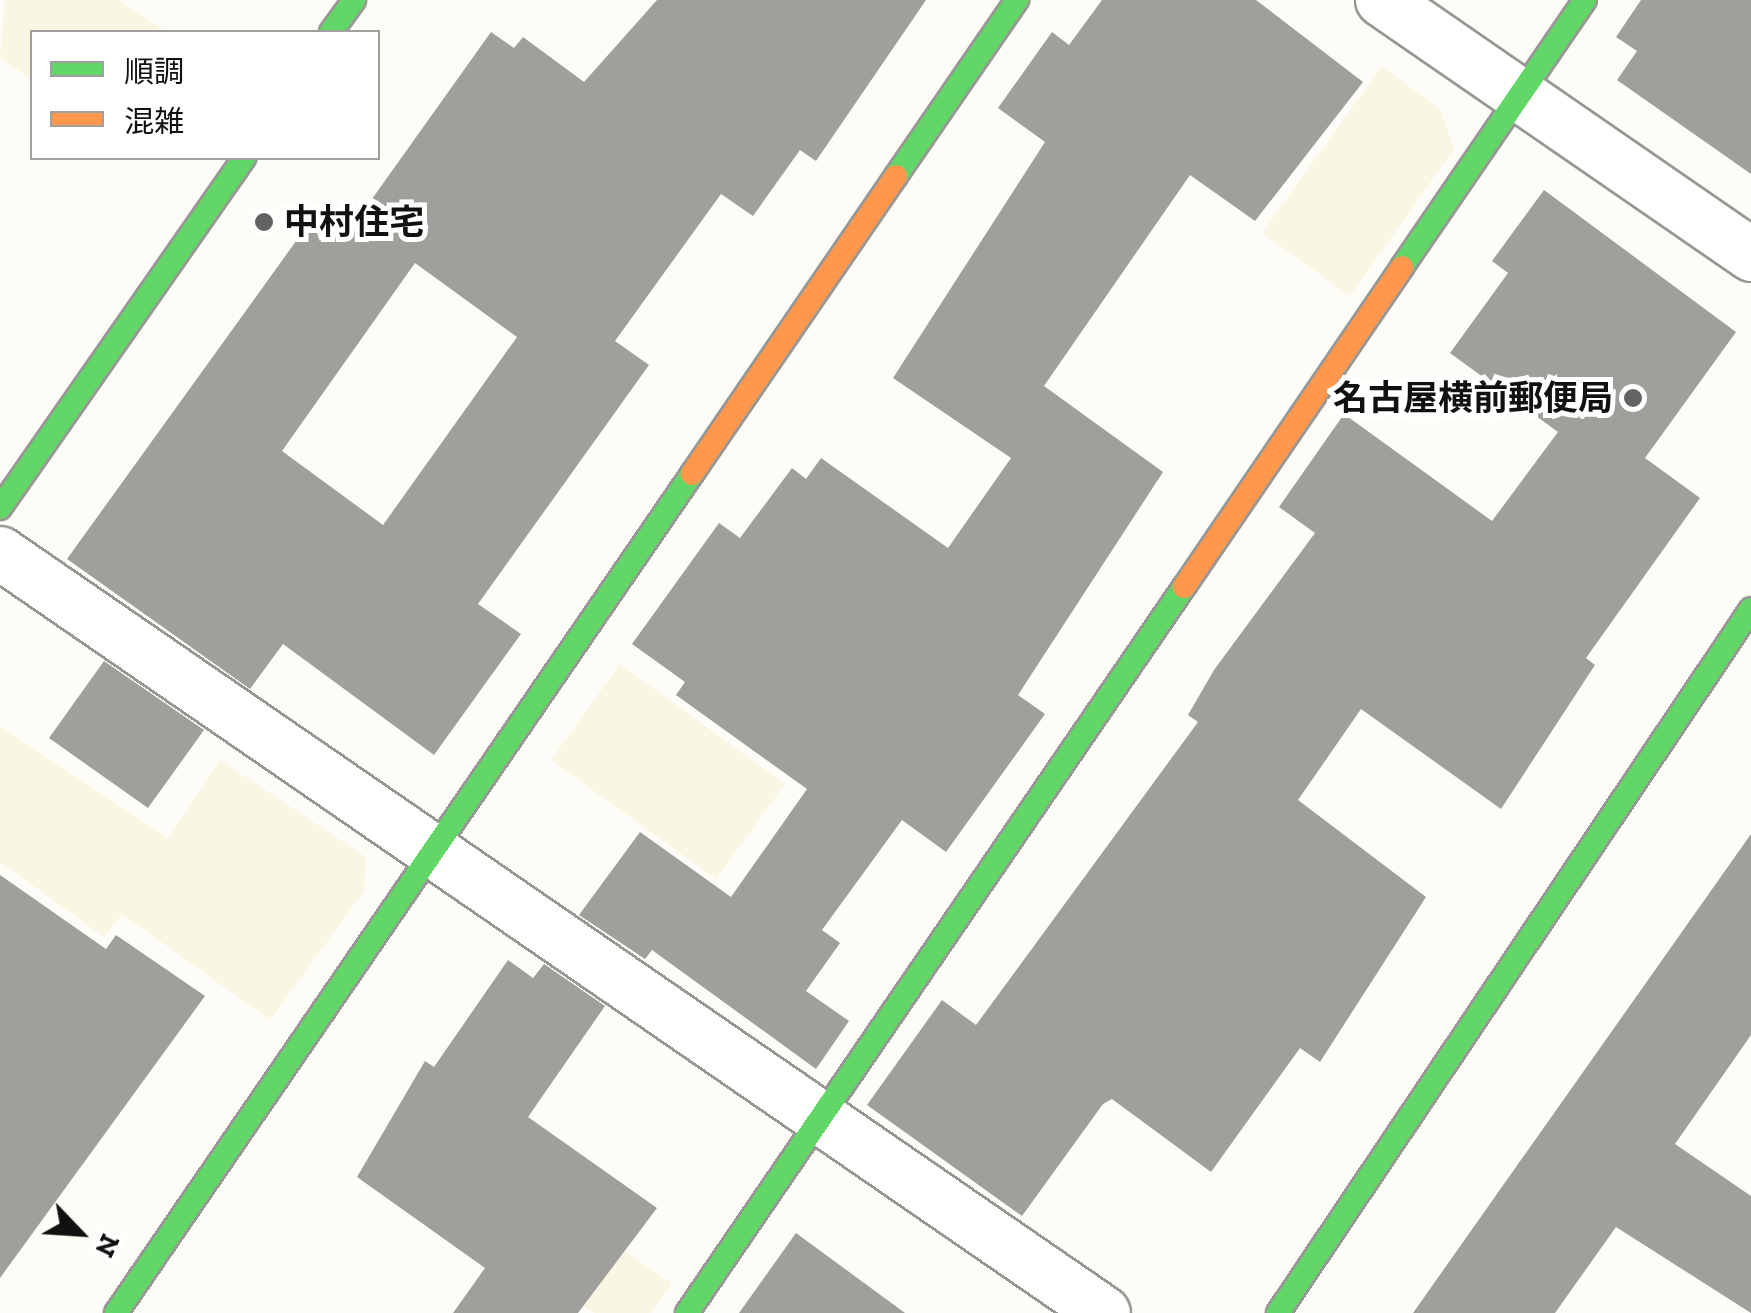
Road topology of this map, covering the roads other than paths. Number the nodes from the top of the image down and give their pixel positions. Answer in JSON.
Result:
{"nodes":[{"id":1,"x":354,"y":0,"type":"edge"},
{"id":2,"x":1016,"y":0,"type":"edge"},
{"id":3,"x":1382,"y":0,"type":"edge"},
{"id":4,"x":1584,"y":0,"type":"edge"},
{"id":5,"x":333,"y":30,"type":"edge"},
{"id":6,"x":1518,"y":98,"type":"junction"},
{"id":7,"x":243,"y":160,"type":"edge"},
{"id":8,"x":1751,"y":255,"type":"edge"},
{"id":9,"x":0,"y":508,"type":"edge"},
{"id":10,"x":0,"y":553,"type":"edge"},
{"id":11,"x":1751,"y":610,"type":"edge"},
{"id":12,"x":429,"y":849,"type":"junction"},
{"id":13,"x":822,"y":1118,"type":"junction"},
{"id":14,"x":116,"y":1313,"type":"edge"},
{"id":15,"x":688,"y":1313,"type":"edge"},
{"id":16,"x":1104,"y":1313,"type":"edge"},
{"id":17,"x":1278,"y":1313,"type":"edge"}],
"edges":[{"from":1,"to":5,"type":"street"},
{"from":2,"to":12,"type":"street"},
{"from":3,"to":6,"type":"street"},
{"from":4,"to":6,"type":"street"},
{"from":6,"to":8,"type":"street"},
{"from":6,"to":13,"type":"street"},
{"from":7,"to":9,"type":"street"},
{"from":10,"to":12,"type":"street"},
{"from":11,"to":17,"type":"street"},
{"from":12,"to":13,"type":"street"},
{"from":12,"to":14,"type":"street"},
{"from":13,"to":15,"type":"street"},
{"from":13,"to":16,"type":"street"}]}
